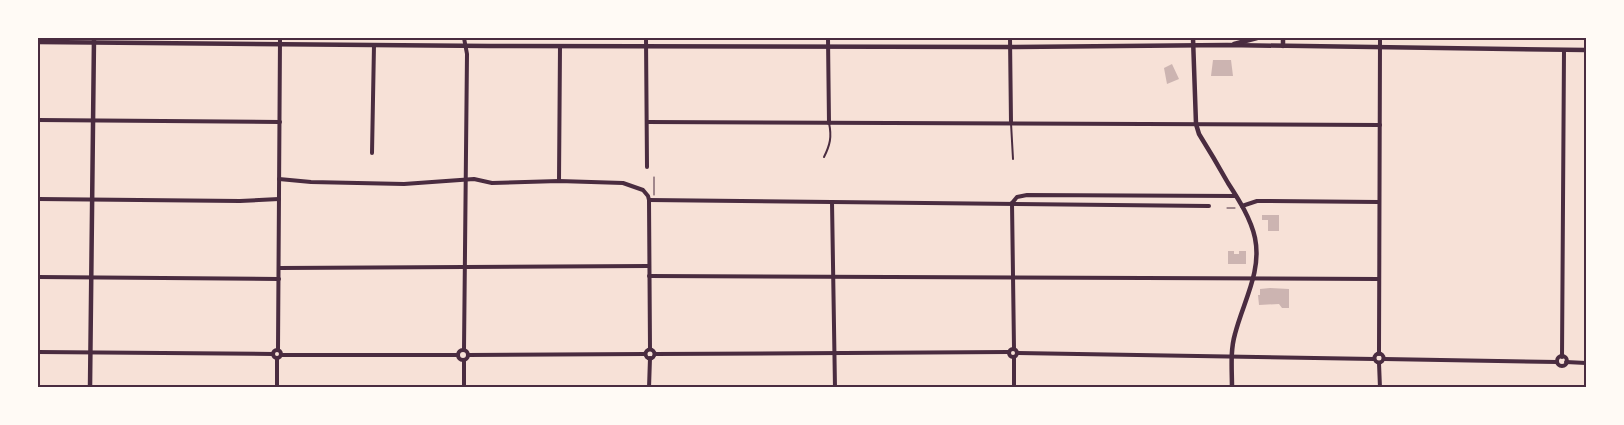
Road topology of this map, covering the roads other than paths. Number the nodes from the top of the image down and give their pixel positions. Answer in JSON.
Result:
{"nodes":[{"id":1,"x":280,"y":38,"type":"edge"},
{"id":2,"x":464,"y":38,"type":"edge"},
{"id":3,"x":646,"y":38,"type":"edge"},
{"id":4,"x":828,"y":38,"type":"edge"},
{"id":5,"x":1010,"y":38,"type":"edge"},
{"id":6,"x":1193,"y":38,"type":"edge"},
{"id":7,"x":1257,"y":38,"type":"edge"},
{"id":8,"x":1283,"y":38,"type":"edge"},
{"id":9,"x":1380,"y":38,"type":"edge"},
{"id":10,"x":94,"y":40,"type":"edge"},
{"id":11,"x":38,"y":42,"type":"edge"},
{"id":12,"x":280,"y":44,"type":"junction"},
{"id":13,"x":374,"y":45,"type":"junction"},
{"id":14,"x":1193,"y":45,"type":"junction"},
{"id":15,"x":1227,"y":45,"type":"junction"},
{"id":16,"x":465,"y":46,"type":"junction"},
{"id":17,"x":560,"y":46,"type":"junction"},
{"id":18,"x":646,"y":46,"type":"junction"},
{"id":19,"x":1284,"y":46,"type":"junction"},
{"id":20,"x":828,"y":47,"type":"junction"},
{"id":21,"x":1010,"y":47,"type":"junction"},
{"id":22,"x":1380,"y":48,"type":"junction"},
{"id":23,"x":1564,"y":50,"type":"junction"},
{"id":24,"x":1586,"y":50,"type":"edge"},
{"id":25,"x":38,"y":120,"type":"edge"},
{"id":26,"x":93,"y":120,"type":"junction"},
{"id":27,"x":280,"y":122,"type":"junction"},
{"id":28,"x":647,"y":122,"type":"junction"},
{"id":29,"x":829,"y":123,"type":"junction"},
{"id":30,"x":1010,"y":123,"type":"junction"},
{"id":31,"x":1196,"y":124,"type":"junction"},
{"id":32,"x":1380,"y":125,"type":"junction"},
{"id":33,"x":372,"y":153,"type":"dead end"},
{"id":34,"x":824,"y":158,"type":"dead end"},
{"id":35,"x":1013,"y":159,"type":"dead end"},
{"id":36,"x":647,"y":168,"type":"dead end"},
{"id":37,"x":279,"y":179,"type":"junction"},
{"id":38,"x":466,"y":180,"type":"junction"},
{"id":39,"x":559,"y":181,"type":"junction"},
{"id":40,"x":1236,"y":196,"type":"junction"},
{"id":41,"x":38,"y":199,"type":"edge"},
{"id":42,"x":92,"y":199,"type":"junction"},
{"id":43,"x":279,"y":199,"type":"junction"},
{"id":44,"x":650,"y":200,"type":"junction"},
{"id":45,"x":832,"y":202,"type":"junction"},
{"id":46,"x":1379,"y":202,"type":"junction"},
{"id":47,"x":1012,"y":203,"type":"junction"},
{"id":48,"x":1209,"y":206,"type":"dead end"},
{"id":49,"x":1242,"y":206,"type":"junction"},
{"id":50,"x":465,"y":266,"type":"junction"},
{"id":51,"x":649,"y":266,"type":"junction"},
{"id":52,"x":279,"y":268,"type":"junction"},
{"id":53,"x":649,"y":276,"type":"junction"},
{"id":54,"x":833,"y":276,"type":"junction"},
{"id":55,"x":38,"y":277,"type":"edge"},
{"id":56,"x":1013,"y":277,"type":"junction"},
{"id":57,"x":91,"y":278,"type":"junction"},
{"id":58,"x":1254,"y":278,"type":"junction"},
{"id":59,"x":279,"y":279,"type":"junction"},
{"id":60,"x":1379,"y":279,"type":"junction"},
{"id":61,"x":1014,"y":348,"type":"junction"},
{"id":62,"x":650,"y":349,"type":"junction"},
{"id":63,"x":278,"y":350,"type":"junction"},
{"id":64,"x":464,"y":350,"type":"junction"},
{"id":65,"x":38,"y":352,"type":"edge"},
{"id":66,"x":90,"y":352,"type":"junction"},
{"id":67,"x":1009,"y":352,"type":"junction"},
{"id":68,"x":1018,"y":353,"type":"junction"},
{"id":69,"x":273,"y":354,"type":"junction"},
{"id":70,"x":645,"y":354,"type":"junction"},
{"id":71,"x":655,"y":354,"type":"junction"},
{"id":72,"x":835,"y":354,"type":"junction"},
{"id":73,"x":1379,"y":354,"type":"junction"},
{"id":74,"x":282,"y":355,"type":"junction"},
{"id":75,"x":458,"y":355,"type":"junction"},
{"id":76,"x":468,"y":355,"type":"junction"},
{"id":77,"x":1014,"y":357,"type":"junction"},
{"id":78,"x":1232,"y":357,"type":"junction"},
{"id":79,"x":1562,"y":357,"type":"junction"},
{"id":80,"x":277,"y":358,"type":"junction"},
{"id":81,"x":650,"y":358,"type":"junction"},
{"id":82,"x":1374,"y":359,"type":"junction"},
{"id":83,"x":1384,"y":359,"type":"junction"},
{"id":84,"x":464,"y":360,"type":"junction"},
{"id":85,"x":1557,"y":362,"type":"junction"},
{"id":86,"x":1566,"y":362,"type":"junction"},
{"id":87,"x":1379,"y":363,"type":"junction"},
{"id":88,"x":1586,"y":363,"type":"edge"},
{"id":89,"x":90,"y":388,"type":"edge"},
{"id":90,"x":277,"y":388,"type":"edge"},
{"id":91,"x":464,"y":388,"type":"edge"},
{"id":92,"x":649,"y":388,"type":"edge"},
{"id":93,"x":835,"y":388,"type":"edge"},
{"id":94,"x":1014,"y":388,"type":"edge"},
{"id":95,"x":1232,"y":388,"type":"edge"},
{"id":96,"x":1380,"y":388,"type":"edge"}],
"edges":[{"from":1,"to":12,"type":"street"},
{"from":2,"to":16,"type":"street"},
{"from":3,"to":18,"type":"street"},
{"from":4,"to":20,"type":"street"},
{"from":5,"to":21,"type":"street"},
{"from":6,"to":14,"type":"street"},
{"from":7,"to":15,"type":"street"},
{"from":8,"to":19,"type":"street"},
{"from":9,"to":22,"type":"street"},
{"from":10,"to":11,"type":"street"},
{"from":10,"to":12,"type":"street"},
{"from":10,"to":26,"type":"street"},
{"from":12,"to":13,"type":"street"},
{"from":12,"to":27,"type":"street"},
{"from":13,"to":16,"type":"street"},
{"from":13,"to":33,"type":"street"},
{"from":14,"to":15,"type":"street"},
{"from":14,"to":21,"type":"street"},
{"from":14,"to":31,"type":"street"},
{"from":15,"to":19,"type":"street"},
{"from":16,"to":17,"type":"street"},
{"from":16,"to":38,"type":"street"},
{"from":17,"to":18,"type":"street"},
{"from":17,"to":39,"type":"street"},
{"from":18,"to":20,"type":"street"},
{"from":18,"to":28,"type":"street"},
{"from":19,"to":22,"type":"street"},
{"from":20,"to":21,"type":"street"},
{"from":20,"to":29,"type":"street"},
{"from":21,"to":30,"type":"street"},
{"from":22,"to":23,"type":"street"},
{"from":22,"to":32,"type":"street"},
{"from":23,"to":24,"type":"street"},
{"from":23,"to":79,"type":"street"},
{"from":25,"to":26,"type":"street"},
{"from":26,"to":27,"type":"street"},
{"from":26,"to":42,"type":"street"},
{"from":27,"to":37,"type":"street"},
{"from":28,"to":29,"type":"street"},
{"from":28,"to":36,"type":"street"},
{"from":29,"to":30,"type":"street"},
{"from":29,"to":34,"type":"lane"},
{"from":30,"to":31,"type":"street"},
{"from":30,"to":35,"type":"lane"},
{"from":31,"to":32,"type":"street"},
{"from":31,"to":40,"type":"street"},
{"from":32,"to":46,"type":"street"},
{"from":37,"to":38,"type":"street"},
{"from":37,"to":43,"type":"street"},
{"from":38,"to":39,"type":"street"},
{"from":38,"to":50,"type":"street"},
{"from":39,"to":44,"type":"street"},
{"from":40,"to":47,"type":"street"},
{"from":40,"to":49,"type":"street"},
{"from":41,"to":42,"type":"street"},
{"from":42,"to":43,"type":"street"},
{"from":42,"to":57,"type":"street"},
{"from":43,"to":52,"type":"street"},
{"from":44,"to":45,"type":"street"},
{"from":44,"to":51,"type":"street"},
{"from":45,"to":47,"type":"street"},
{"from":45,"to":54,"type":"street"},
{"from":46,"to":49,"type":"street"},
{"from":46,"to":60,"type":"street"},
{"from":47,"to":48,"type":"street"},
{"from":47,"to":56,"type":"street"},
{"from":49,"to":58,"type":"street"},
{"from":50,"to":51,"type":"street"},
{"from":50,"to":52,"type":"street"},
{"from":50,"to":64,"type":"street"},
{"from":51,"to":53,"type":"street"},
{"from":52,"to":59,"type":"street"},
{"from":53,"to":54,"type":"street"},
{"from":53,"to":62,"type":"street"},
{"from":54,"to":56,"type":"street"},
{"from":54,"to":72,"type":"street"},
{"from":55,"to":57,"type":"street"},
{"from":56,"to":58,"type":"street"},
{"from":56,"to":61,"type":"street"},
{"from":57,"to":59,"type":"street"},
{"from":57,"to":66,"type":"street"},
{"from":58,"to":60,"type":"street"},
{"from":58,"to":78,"type":"street"},
{"from":59,"to":63,"type":"street"},
{"from":60,"to":73,"type":"street"},
{"from":61,"to":67,"type":"street"},
{"from":61,"to":68,"type":"street"},
{"from":62,"to":70,"type":"street"},
{"from":62,"to":71,"type":"street"},
{"from":63,"to":69,"type":"street"},
{"from":63,"to":74,"type":"street"},
{"from":64,"to":75,"type":"street"},
{"from":64,"to":76,"type":"street"},
{"from":65,"to":66,"type":"street"},
{"from":66,"to":69,"type":"street"},
{"from":66,"to":89,"type":"street"},
{"from":67,"to":72,"type":"street"},
{"from":67,"to":77,"type":"street"},
{"from":68,"to":77,"type":"street"},
{"from":68,"to":78,"type":"street"},
{"from":69,"to":80,"type":"street"},
{"from":70,"to":76,"type":"street"},
{"from":70,"to":81,"type":"street"},
{"from":71,"to":72,"type":"street"},
{"from":71,"to":81,"type":"street"},
{"from":72,"to":93,"type":"street"},
{"from":73,"to":82,"type":"street"},
{"from":73,"to":83,"type":"street"},
{"from":74,"to":75,"type":"street"},
{"from":74,"to":80,"type":"street"},
{"from":75,"to":84,"type":"street"},
{"from":76,"to":84,"type":"street"},
{"from":77,"to":94,"type":"street"},
{"from":78,"to":82,"type":"street"},
{"from":78,"to":95,"type":"street"},
{"from":79,"to":85,"type":"street"},
{"from":79,"to":86,"type":"street"},
{"from":80,"to":90,"type":"street"},
{"from":81,"to":92,"type":"street"},
{"from":82,"to":87,"type":"street"},
{"from":83,"to":85,"type":"street"},
{"from":83,"to":87,"type":"street"},
{"from":84,"to":91,"type":"street"},
{"from":85,"to":86,"type":"street"},
{"from":86,"to":88,"type":"street"},
{"from":87,"to":96,"type":"street"}]}
